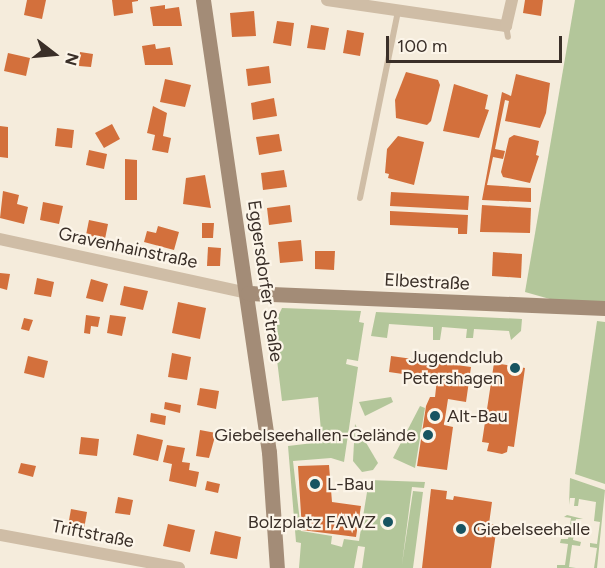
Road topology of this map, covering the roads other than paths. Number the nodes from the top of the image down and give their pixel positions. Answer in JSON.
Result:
{"nodes":[{"id":1,"x":203,"y":0,"type":"edge"},
{"id":2,"x":327,"y":0,"type":"edge"},
{"id":3,"x":512,"y":0,"type":"edge"},
{"id":4,"x":398,"y":5,"type":"edge"},
{"id":5,"x":360,"y":198,"type":"dead end"},
{"id":6,"x":0,"y":239,"type":"edge"},
{"id":7,"x":248,"y":293,"type":"junction"},
{"id":8,"x":605,"y":308,"type":"edge"},
{"id":9,"x":0,"y":535,"type":"edge"},
{"id":10,"x":179,"y":568,"type":"edge"},
{"id":11,"x":277,"y":568,"type":"edge"}],
"edges":[{"from":1,"to":7,"type":"street","name":"Eggersdorfer Straße"},
{"from":2,"to":4,"type":"street"},
{"from":3,"to":4,"type":"street"},
{"from":4,"to":5,"type":"lane"},
{"from":6,"to":7,"type":"street","name":"Gravenhainstraße"},
{"from":7,"to":8,"type":"street","name":"Elbestraße"},
{"from":7,"to":11,"type":"street","name":"Eggersdorfer Straße"},
{"from":9,"to":10,"type":"street","name":"Triftstraße"}]}
